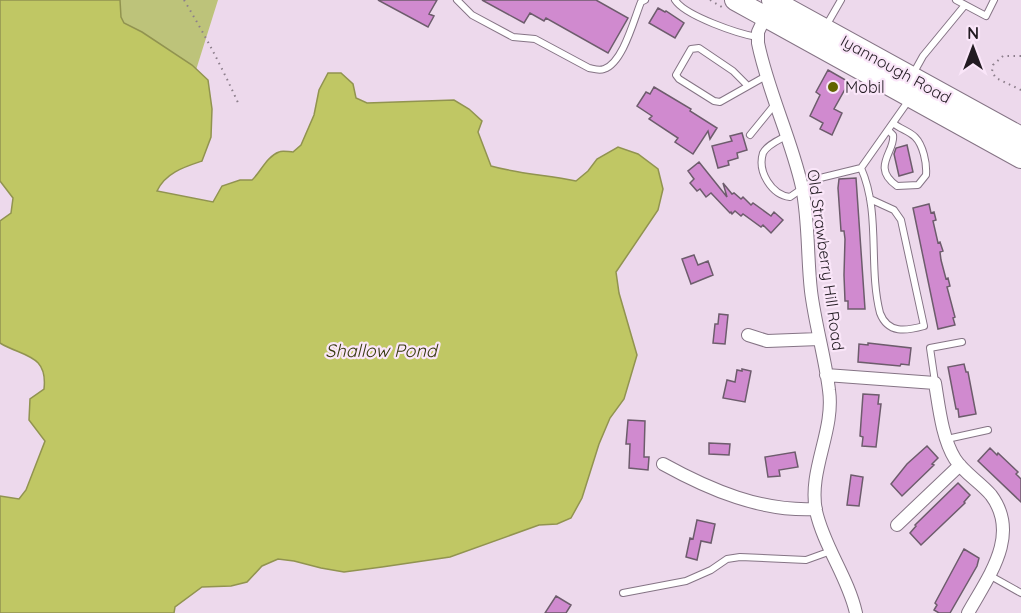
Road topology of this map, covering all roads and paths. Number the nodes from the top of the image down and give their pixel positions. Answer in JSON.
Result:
{"nodes":[{"id":1,"x":184,"y":0,"type":"edge"},
{"id":2,"x":457,"y":0,"type":"edge"},
{"id":3,"x":675,"y":0,"type":"edge"},
{"id":4,"x":735,"y":0,"type":"edge"},
{"id":5,"x":841,"y":0,"type":"edge"},
{"id":6,"x":956,"y":0,"type":"edge"},
{"id":7,"x":994,"y":0,"type":"edge"},
{"id":8,"x":641,"y":1,"type":"edge"},
{"id":9,"x":965,"y":5,"type":"junction"},
{"id":10,"x":768,"y":8,"type":"edge"},
{"id":11,"x":824,"y":29,"type":"junction"},
{"id":12,"x":757,"y":37,"type":"junction"},
{"id":13,"x":1021,"y":56,"type":"edge"},
{"id":14,"x":767,"y":76,"type":"junction"},
{"id":15,"x":748,"y":86,"type":"junction"},
{"id":16,"x":911,"y":87,"type":"junction"},
{"id":17,"x":1021,"y":90,"type":"edge"},
{"id":18,"x":776,"y":103,"type":"junction"},
{"id":19,"x":239,"y":105,"type":"dead end"},
{"id":20,"x":893,"y":123,"type":"junction"},
{"id":21,"x":888,"y":130,"type":"junction"},
{"id":22,"x":750,"y":135,"type":"dead end"},
{"id":23,"x":786,"y":136,"type":"junction"},
{"id":24,"x":1021,"y":136,"type":"edge"},
{"id":25,"x":1021,"y":158,"type":"edge"},
{"id":26,"x":861,"y":168,"type":"junction"},
{"id":27,"x":802,"y":189,"type":"junction"},
{"id":28,"x":870,"y":199,"type":"junction"},
{"id":29,"x":747,"y":335,"type":"dead end"},
{"id":30,"x":819,"y":339,"type":"junction"},
{"id":31,"x":962,"y":342,"type":"dead end"},
{"id":32,"x":826,"y":375,"type":"junction"},
{"id":33,"x":935,"y":383,"type":"junction"},
{"id":34,"x":988,"y":430,"type":"dead end"},
{"id":35,"x":947,"y":439,"type":"junction"},
{"id":36,"x":663,"y":464,"type":"dead end"},
{"id":37,"x":960,"y":465,"type":"junction"},
{"id":38,"x":816,"y":509,"type":"junction"},
{"id":39,"x":897,"y":525,"type":"dead end"},
{"id":40,"x":831,"y":551,"type":"junction"},
{"id":41,"x":989,"y":576,"type":"junction"},
{"id":42,"x":623,"y":593,"type":"dead end"},
{"id":43,"x":1021,"y":593,"type":"edge"},
{"id":44,"x":856,"y":613,"type":"edge"},
{"id":45,"x":968,"y":613,"type":"edge"}],
"edges":[{"from":1,"to":19,"type":"path"},
{"from":2,"to":8,"type":"lane"},
{"from":3,"to":12,"type":"lane"},
{"from":4,"to":10,"type":"main road","name":"Iyannough Road"},
{"from":5,"to":11,"type":"lane"},
{"from":6,"to":9,"type":"lane"},
{"from":7,"to":9,"type":"lane"},
{"from":9,"to":16,"type":"lane"},
{"from":10,"to":11,"type":"main road","name":"Iyannough Road"},
{"from":10,"to":12,"type":"street"},
{"from":10,"to":16,"type":"main road","name":"Iyannough Road"},
{"from":11,"to":16,"type":"main road","name":"Iyannough Road"},
{"from":12,"to":14,"type":"street","name":"Old Strawberry Hill Road"},
{"from":13,"to":17,"type":"path"},
{"from":14,"to":15,"type":"lane"},
{"from":14,"to":18,"type":"street","name":"Old Strawberry Hill Road"},
{"from":15,"to":15,"type":"lane"},
{"from":16,"to":20,"type":"lane"},
{"from":16,"to":24,"type":"main road","name":"Iyannough Road"},
{"from":16,"to":25,"type":"main road","name":"Iyannough Road"},
{"from":18,"to":22,"type":"lane"},
{"from":18,"to":23,"type":"street","name":"Old Strawberry Hill Road"},
{"from":20,"to":21,"type":"lane"},
{"from":20,"to":21,"type":"lane"},
{"from":21,"to":26,"type":"lane"},
{"from":23,"to":27,"type":"street","name":"Old Strawberry Hill Road"},
{"from":23,"to":27,"type":"lane"},
{"from":26,"to":27,"type":"lane"},
{"from":26,"to":28,"type":"lane"},
{"from":27,"to":30,"type":"street","name":"Old Strawberry Hill Road"},
{"from":28,"to":28,"type":"lane"},
{"from":29,"to":30,"type":"street"},
{"from":30,"to":32,"type":"street","name":"Old Strawberry Hill Road"},
{"from":31,"to":33,"type":"lane"},
{"from":32,"to":33,"type":"street"},
{"from":32,"to":38,"type":"street","name":"Old Strawberry Hill Road"},
{"from":33,"to":35,"type":"street"},
{"from":34,"to":35,"type":"lane"},
{"from":35,"to":37,"type":"street"},
{"from":36,"to":38,"type":"street"},
{"from":37,"to":39,"type":"street"},
{"from":37,"to":41,"type":"street"},
{"from":38,"to":40,"type":"street","name":"Old Strawberry Hill Road"},
{"from":40,"to":42,"type":"lane"},
{"from":40,"to":44,"type":"street","name":"Old Strawberry Hill Road"},
{"from":41,"to":43,"type":"lane"},
{"from":41,"to":45,"type":"street"}]}
